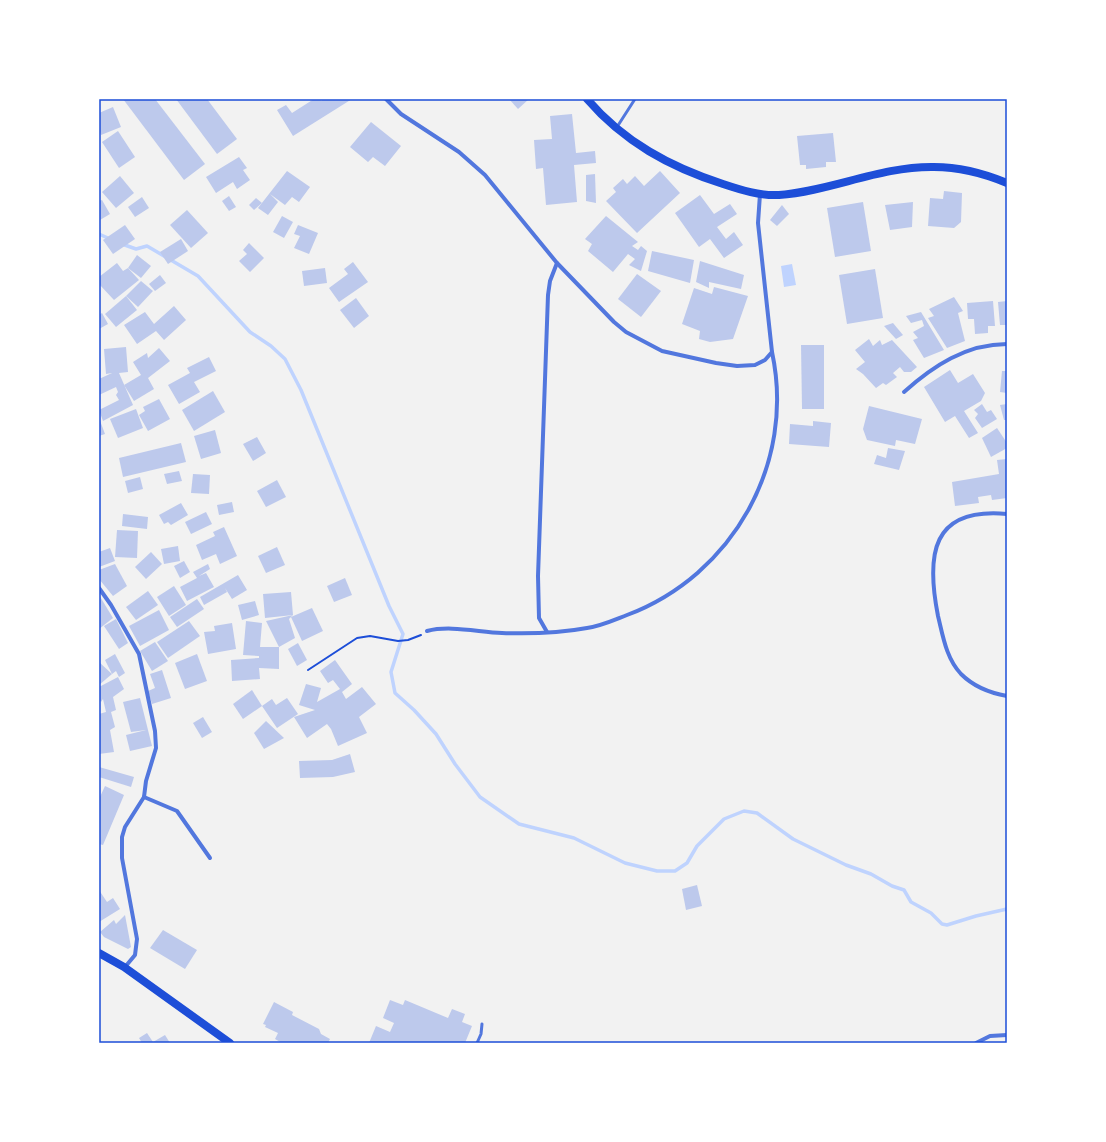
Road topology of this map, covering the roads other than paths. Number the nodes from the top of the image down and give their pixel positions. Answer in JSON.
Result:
{"nodes":[{"id":1,"x":386,"y":99,"type":"edge"},
{"id":2,"x":587,"y":99,"type":"edge"},
{"id":3,"x":635,"y":99,"type":"edge"},
{"id":4,"x":616,"y":129,"type":"junction"},
{"id":5,"x":1007,"y":183,"type":"edge"},
{"id":6,"x":760,"y":194,"type":"junction"},
{"id":7,"x":557,"y":263,"type":"junction"},
{"id":8,"x":1007,"y":344,"type":"edge"},
{"id":9,"x":772,"y":352,"type":"junction"},
{"id":10,"x":904,"y":392,"type":"dead end"},
{"id":11,"x":1007,"y":514,"type":"edge"},
{"id":12,"x":99,"y":588,"type":"edge"},
{"id":13,"x":427,"y":631,"type":"dead end"},
{"id":14,"x":547,"y":632,"type":"junction"},
{"id":15,"x":1007,"y":696,"type":"edge"},
{"id":16,"x":144,"y":797,"type":"junction"},
{"id":17,"x":210,"y":858,"type":"dead end"},
{"id":18,"x":99,"y":953,"type":"edge"},
{"id":19,"x":124,"y":967,"type":"junction"},
{"id":20,"x":482,"y":1024,"type":"dead end"},
{"id":21,"x":1007,"y":1035,"type":"edge"},
{"id":22,"x":230,"y":1043,"type":"edge"},
{"id":23,"x":477,"y":1043,"type":"edge"},
{"id":24,"x":976,"y":1043,"type":"edge"}],
"edges":[{"from":1,"to":7,"type":"street"},
{"from":2,"to":4,"type":"main road"},
{"from":3,"to":4,"type":"lane"},
{"from":4,"to":6,"type":"main road"},
{"from":5,"to":6,"type":"main road"},
{"from":6,"to":9,"type":"street"},
{"from":7,"to":9,"type":"street"},
{"from":7,"to":14,"type":"street"},
{"from":8,"to":10,"type":"street"},
{"from":9,"to":14,"type":"street"},
{"from":11,"to":15,"type":"street"},
{"from":12,"to":16,"type":"street"},
{"from":13,"to":14,"type":"street"},
{"from":16,"to":17,"type":"street"},
{"from":16,"to":19,"type":"street"},
{"from":18,"to":19,"type":"main road"},
{"from":19,"to":22,"type":"main road"},
{"from":20,"to":23,"type":"lane"},
{"from":21,"to":24,"type":"street"}]}
